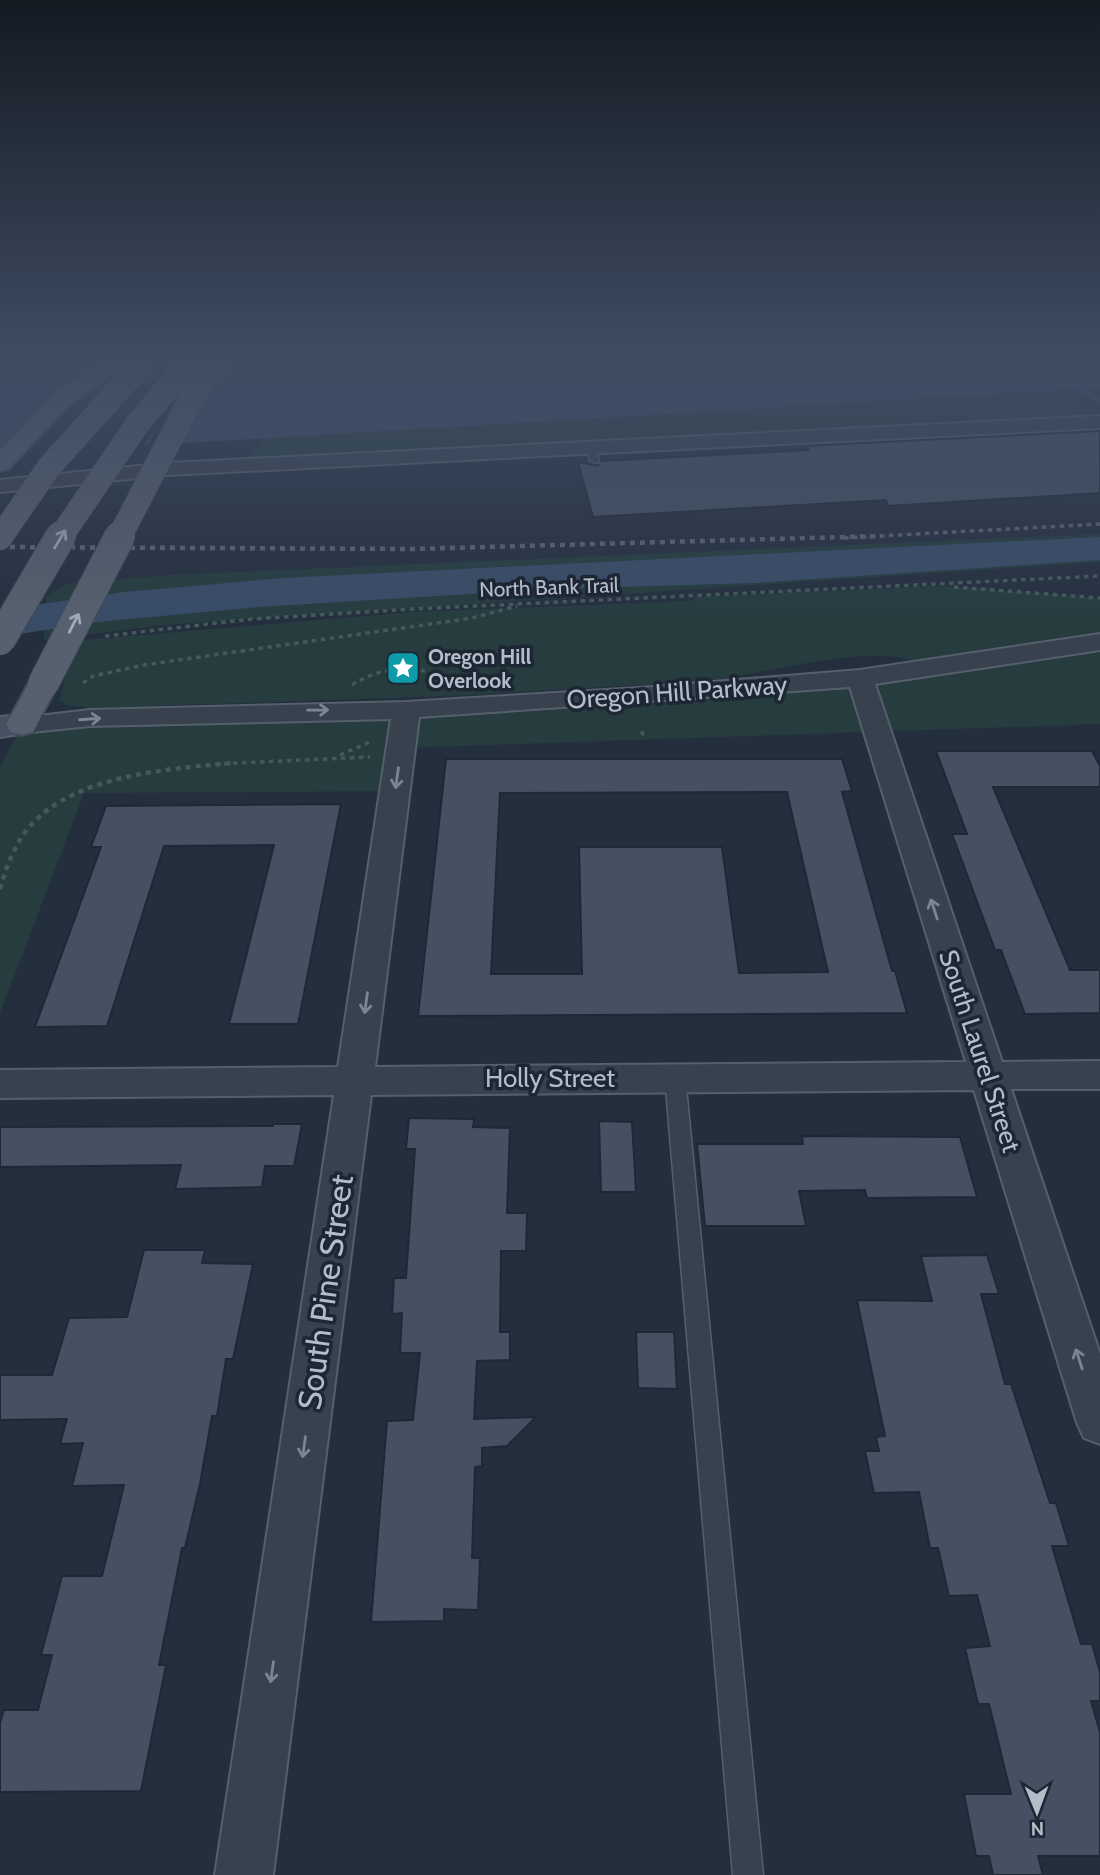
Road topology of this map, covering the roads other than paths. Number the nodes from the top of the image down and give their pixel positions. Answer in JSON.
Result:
{"nodes":[{"id":1,"x":17,"y":446,"type":"edge"},
{"id":2,"x":68,"y":446,"type":"edge"},
{"id":3,"x":120,"y":446,"type":"edge"},
{"id":4,"x":167,"y":446,"type":"edge"},
{"id":5,"x":733,"y":446,"type":"edge"},
{"id":6,"x":0,"y":464,"type":"edge"},
{"id":7,"x":0,"y":486,"type":"edge"},
{"id":8,"x":0,"y":538,"type":"edge"},
{"id":9,"x":0,"y":640,"type":"edge"},
{"id":10,"x":1100,"y":642,"type":"edge"},
{"id":11,"x":860,"y":678,"type":"junction"},
{"id":12,"x":406,"y":710,"type":"junction"},
{"id":13,"x":11,"y":726,"type":"edge"},
{"id":14,"x":987,"y":1074,"type":"junction"},
{"id":15,"x":1100,"y":1075,"type":"edge"},
{"id":16,"x":675,"y":1077,"type":"junction"},
{"id":17,"x":355,"y":1079,"type":"junction"},
{"id":18,"x":0,"y":1085,"type":"edge"},
{"id":19,"x":1100,"y":1423,"type":"edge"},
{"id":20,"x":244,"y":1875,"type":"edge"},
{"id":21,"x":748,"y":1875,"type":"edge"}],
"edges":[{"from":1,"to":6,"type":"main road"},
{"from":2,"to":8,"type":"main road","bridge":true},
{"from":9,"to":3,"type":"main road","one_way":true,"bridge":true},
{"from":13,"to":4,"type":"main road","one_way":true,"bridge":true},
{"from":5,"to":7,"type":"street"},
{"from":10,"to":11,"type":"street","name":"Oregon Hill Parkway"},
{"from":11,"to":12,"type":"street","name":"Oregon Hill Parkway"},
{"from":14,"to":11,"type":"street","name":"South Laurel Street","one_way":true},
{"from":13,"to":12,"type":"street","name":"Oregon Hill Parkway","one_way":true},
{"from":12,"to":17,"type":"street","name":"South Pine Street","one_way":true},
{"from":14,"to":15,"type":"street","name":"Holly Street"},
{"from":14,"to":16,"type":"street","name":"Holly Street"},
{"from":19,"to":14,"type":"street","name":"South Laurel Street","one_way":true},
{"from":16,"to":17,"type":"street","name":"Holly Street"},
{"from":16,"to":21,"type":"lane"},
{"from":17,"to":18,"type":"street","name":"Holly Street"},
{"from":17,"to":20,"type":"street","name":"South Pine Street","one_way":true}]}
